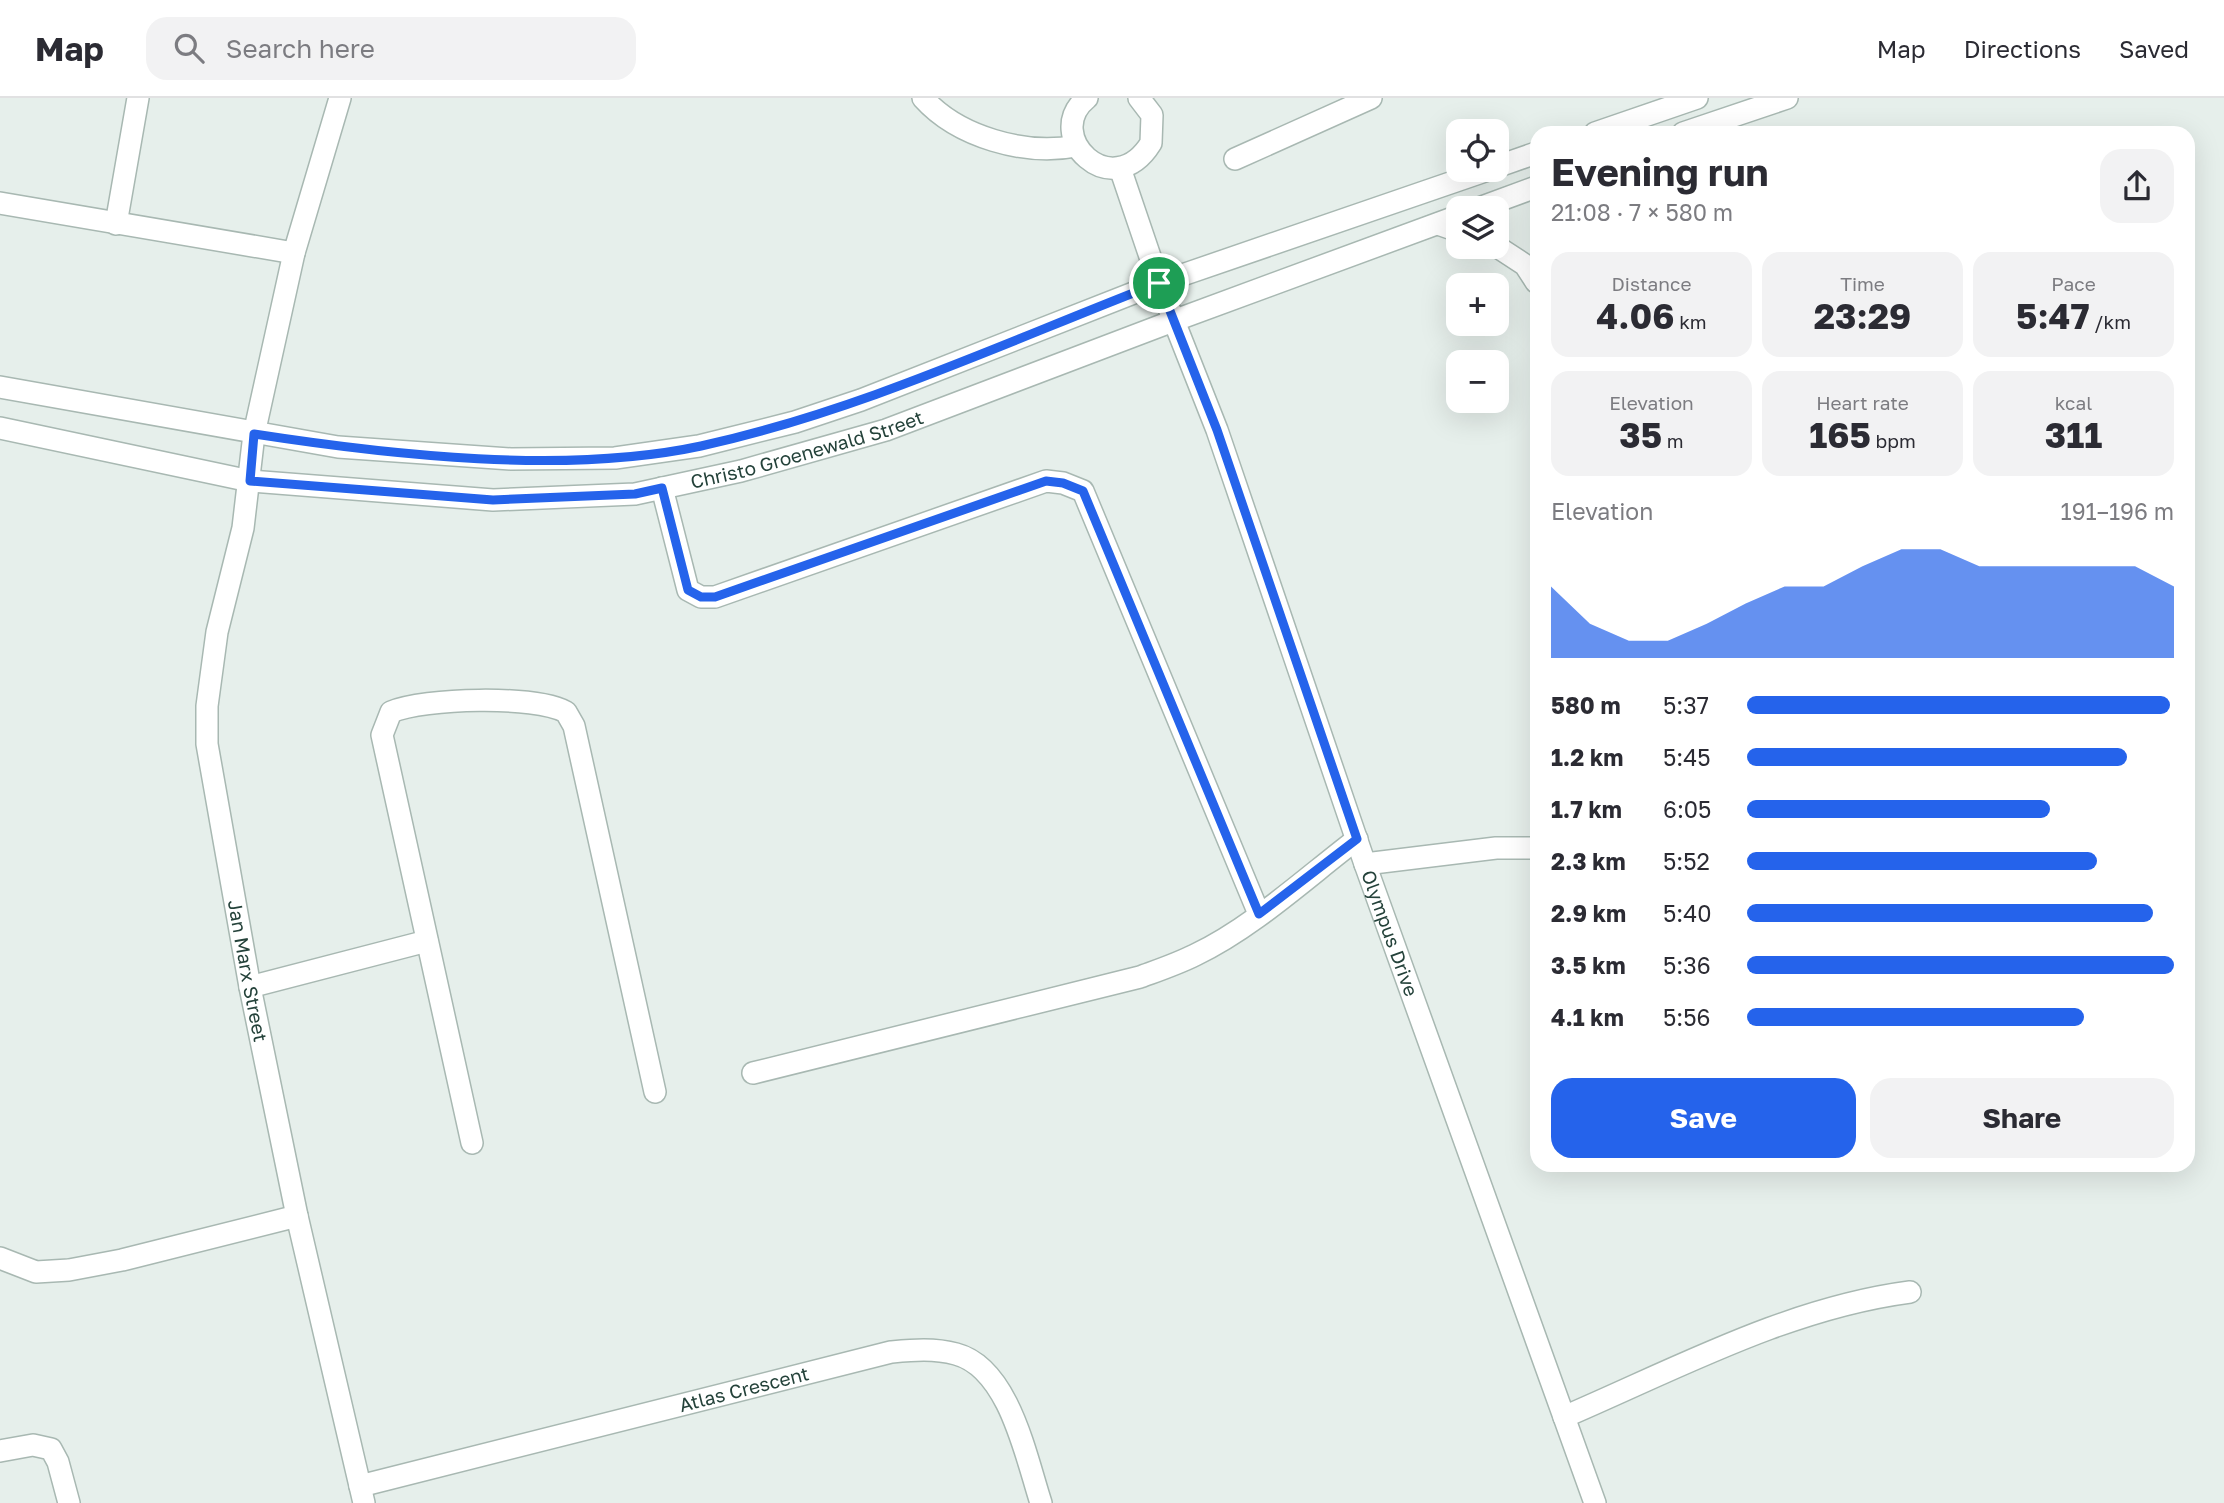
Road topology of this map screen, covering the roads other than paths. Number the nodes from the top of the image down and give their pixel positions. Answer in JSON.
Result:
{"nodes":[{"id":1,"x":138,"y":98,"type":"edge"},
{"id":2,"x":340,"y":98,"type":"edge"},
{"id":3,"x":923,"y":98,"type":"edge"},
{"id":4,"x":1087,"y":98,"type":"edge"},
{"id":5,"x":1371,"y":98,"type":"edge"},
{"id":6,"x":1697,"y":98,"type":"edge"},
{"id":7,"x":1787,"y":98,"type":"edge"},
{"id":8,"x":1146,"y":99,"type":"edge"},
{"id":9,"x":1615,"y":126,"type":"edge"},
{"id":10,"x":1704,"y":126,"type":"edge"},
{"id":11,"x":1076,"y":146,"type":"junction"},
{"id":12,"x":1530,"y":155,"type":"edge"},
{"id":13,"x":1235,"y":159,"type":"dead end"},
{"id":14,"x":1509,"y":162,"type":"edge"},
{"id":15,"x":1120,"y":168,"type":"junction"},
{"id":16,"x":1453,"y":182,"type":"edge"},
{"id":17,"x":1530,"y":189,"type":"edge"},
{"id":18,"x":1509,"y":197,"type":"edge"},
{"id":19,"x":0,"y":203,"type":"edge"},
{"id":20,"x":117,"y":224,"type":"junction"},
{"id":21,"x":1446,"y":226,"type":"edge"},
{"id":22,"x":294,"y":253,"type":"junction"},
{"id":23,"x":1509,"y":255,"type":"edge"},
{"id":24,"x":1530,"y":273,"type":"edge"},
{"id":25,"x":1159,"y":283,"type":"junction"},
{"id":26,"x":1173,"y":321,"type":"junction"},
{"id":27,"x":0,"y":387,"type":"edge"},
{"id":28,"x":0,"y":428,"type":"edge"},
{"id":29,"x":254,"y":434,"type":"junction"},
{"id":30,"x":250,"y":481,"type":"junction"},
{"id":31,"x":662,"y":488,"type":"junction"},
{"id":32,"x":1357,"y":839,"type":"junction"},
{"id":33,"x":1530,"y":848,"type":"edge"},
{"id":34,"x":1365,"y":864,"type":"junction"},
{"id":35,"x":1259,"y":914,"type":"junction"},
{"id":36,"x":427,"y":941,"type":"junction"},
{"id":37,"x":250,"y":987,"type":"junction"},
{"id":38,"x":753,"y":1073,"type":"dead end"},
{"id":39,"x":655,"y":1092,"type":"dead end"},
{"id":40,"x":472,"y":1143,"type":"dead end"},
{"id":41,"x":297,"y":1216,"type":"junction"},
{"id":42,"x":0,"y":1258,"type":"edge"},
{"id":43,"x":1910,"y":1292,"type":"dead end"},
{"id":44,"x":1564,"y":1417,"type":"junction"},
{"id":45,"x":0,"y":1451,"type":"edge"},
{"id":46,"x":362,"y":1494,"type":"edge"},
{"id":47,"x":69,"y":1503,"type":"edge"},
{"id":48,"x":1041,"y":1503,"type":"edge"},
{"id":49,"x":1595,"y":1503,"type":"edge"}],
"edges":[{"from":1,"to":20,"type":"street"},
{"from":2,"to":22,"type":"street","name":"Jan Marx Street"},
{"from":3,"to":11,"type":"street"},
{"from":4,"to":11,"type":"street"},
{"from":5,"to":13,"type":"street"},
{"from":6,"to":9,"type":"street"},
{"from":7,"to":10,"type":"street"},
{"from":8,"to":15,"type":"street"},
{"from":11,"to":15,"type":"street"},
{"from":12,"to":14,"type":"street"},
{"from":15,"to":25,"type":"street","name":"Olympus Drive"},
{"from":16,"to":25,"type":"street","name":"Christo Groenewald Street"},
{"from":17,"to":18,"type":"street"},
{"from":19,"to":20,"type":"street"},
{"from":20,"to":22,"type":"street"},
{"from":21,"to":26,"type":"street","name":"Christo Groenewald Street"},
{"from":22,"to":29,"type":"street","name":"Jan Marx Street"},
{"from":23,"to":24,"type":"street"},
{"from":25,"to":26,"type":"street","name":"Olympus Drive"},
{"from":25,"to":29,"type":"street","name":"Christo Groenewald Street"},
{"from":26,"to":31,"type":"street","name":"Christo Groenewald Street"},
{"from":26,"to":32,"type":"street","name":"Olympus Drive"},
{"from":27,"to":29,"type":"street","name":"Christo Groenewald Street"},
{"from":28,"to":30,"type":"street","name":"Christo Groenewald Street"},
{"from":29,"to":30,"type":"street","name":"Jan Marx Street"},
{"from":30,"to":31,"type":"street","name":"Christo Groenewald Street"},
{"from":30,"to":37,"type":"street","name":"Jan Marx Street"},
{"from":31,"to":35,"type":"street"},
{"from":32,"to":34,"type":"street","name":"Olympus Drive"},
{"from":32,"to":35,"type":"street"},
{"from":33,"to":34,"type":"street"},
{"from":34,"to":44,"type":"street","name":"Olympus Drive"},
{"from":35,"to":38,"type":"street"},
{"from":36,"to":37,"type":"street"},
{"from":36,"to":39,"type":"street"},
{"from":36,"to":40,"type":"street"},
{"from":37,"to":41,"type":"street","name":"Jan Marx Street"},
{"from":41,"to":42,"type":"street"},
{"from":41,"to":46,"type":"street","name":"Jan Marx Street"},
{"from":43,"to":44,"type":"street"},
{"from":44,"to":49,"type":"street","name":"Olympus Drive"},
{"from":45,"to":47,"type":"street"},
{"from":46,"to":48,"type":"street","name":"Atlas Crescent"}]}
